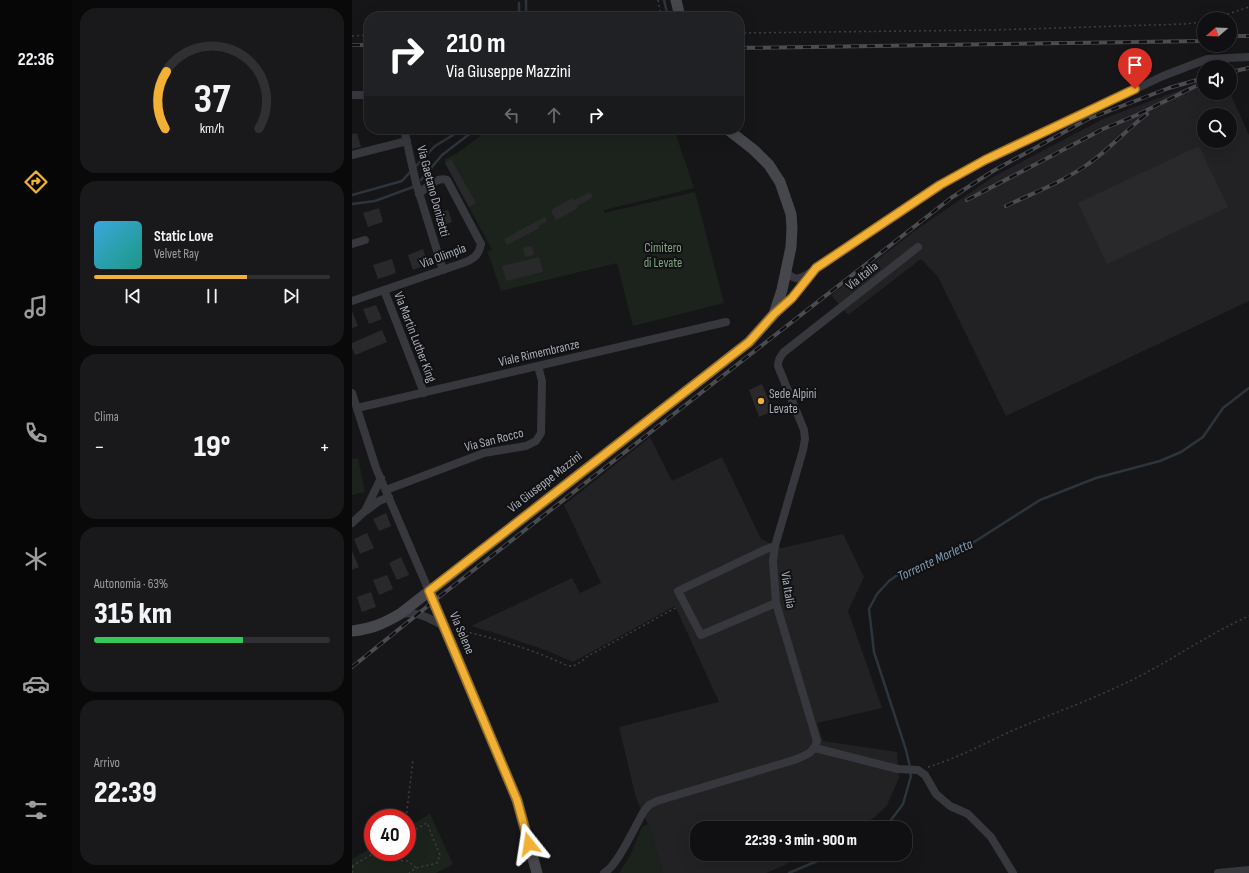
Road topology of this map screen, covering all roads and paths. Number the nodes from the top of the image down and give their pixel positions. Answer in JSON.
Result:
{"nodes":[{"id":1,"x":658,"y":0,"type":"edge"},
{"id":2,"x":676,"y":0,"type":"edge"},
{"id":3,"x":1249,"y":7,"type":"edge"},
{"id":4,"x":660,"y":12,"type":"edge"},
{"id":5,"x":679,"y":12,"type":"edge"},
{"id":6,"x":1234,"y":12,"type":"edge"},
{"id":7,"x":1197,"y":23,"type":"edge"},
{"id":8,"x":744,"y":34,"type":"edge"},
{"id":9,"x":352,"y":36,"type":"edge"},
{"id":10,"x":364,"y":36,"type":"edge"},
{"id":11,"x":1249,"y":57,"type":"edge"},
{"id":12,"x":352,"y":95,"type":"edge"},
{"id":13,"x":364,"y":95,"type":"edge"},
{"id":14,"x":405,"y":134,"type":"edge"},
{"id":15,"x":733,"y":134,"type":"edge"},
{"id":16,"x":407,"y":141,"type":"junction"},
{"id":17,"x":352,"y":155,"type":"edge"},
{"id":18,"x":419,"y":194,"type":"junction"},
{"id":19,"x":365,"y":240,"type":"dead end"},
{"id":20,"x":352,"y":244,"type":"edge"},
{"id":21,"x":918,"y":247,"type":"dead end"},
{"id":22,"x":816,"y":268,"type":"junction"},
{"id":23,"x":443,"y":270,"type":"junction"},
{"id":24,"x":786,"y":272,"type":"junction"},
{"id":25,"x":801,"y":287,"type":"junction"},
{"id":26,"x":384,"y":290,"type":"junction"},
{"id":27,"x":782,"y":290,"type":"junction"},
{"id":28,"x":352,"y":301,"type":"edge"},
{"id":29,"x":774,"y":314,"type":"junction"},
{"id":30,"x":726,"y":322,"type":"dead end"},
{"id":31,"x":538,"y":366,"type":"junction"},
{"id":32,"x":424,"y":392,"type":"junction"},
{"id":33,"x":352,"y":393,"type":"edge"},
{"id":34,"x":357,"y":406,"type":"junction"},
{"id":35,"x":381,"y":478,"type":"junction"},
{"id":36,"x":387,"y":494,"type":"junction"},
{"id":37,"x":365,"y":512,"type":"junction"},
{"id":38,"x":352,"y":523,"type":"edge"},
{"id":39,"x":776,"y":546,"type":"junction"},
{"id":40,"x":429,"y":591,"type":"junction"},
{"id":41,"x":684,"y":603,"type":"junction"},
{"id":42,"x":776,"y":603,"type":"junction"},
{"id":43,"x":400,"y":614,"type":"junction"},
{"id":44,"x":1249,"y":616,"type":"edge"},
{"id":45,"x":448,"y":628,"type":"junction"},
{"id":46,"x":352,"y":631,"type":"edge"},
{"id":47,"x":815,"y":748,"type":"junction"},
{"id":48,"x":413,"y":760,"type":"dead end"},
{"id":49,"x":918,"y":770,"type":"junction"},
{"id":50,"x":407,"y":809,"type":"edge"},
{"id":51,"x":416,"y":829,"type":"edge"},
{"id":52,"x":364,"y":859,"type":"edge"},
{"id":53,"x":408,"y":861,"type":"edge"},
{"id":54,"x":352,"y":866,"type":"edge"},
{"id":55,"x":416,"y":868,"type":"junction"},
{"id":56,"x":1249,"y":870,"type":"edge"},
{"id":57,"x":352,"y":873,"type":"edge"},
{"id":58,"x":410,"y":873,"type":"edge"},
{"id":59,"x":537,"y":873,"type":"edge"},
{"id":60,"x":604,"y":873,"type":"edge"},
{"id":61,"x":1013,"y":873,"type":"edge"},
{"id":62,"x":1218,"y":873,"type":"edge"}],
"edges":[{"from":1,"to":4,"type":"path"},
{"from":2,"to":5,"type":"street"},
{"from":3,"to":6,"type":"path"},
{"from":7,"to":8,"type":"path"},
{"from":9,"to":10,"type":"path"},
{"from":11,"to":22,"type":"street"},
{"from":12,"to":13,"type":"street"},
{"from":14,"to":16,"type":"street","name":"Via Gaetano Donizetti"},
{"from":15,"to":24,"type":"street"},
{"from":16,"to":17,"type":"street","name":"Via Gaetano Donizetti"},
{"from":16,"to":18,"type":"street","name":"Via Gaetano Donizetti"},
{"from":18,"to":23,"type":"street","name":"Via Gaetano Donizetti"},
{"from":18,"to":23,"type":"street","name":"Via Olimpia"},
{"from":19,"to":20,"type":"street"},
{"from":21,"to":39,"type":"street","name":"Via Italia"},
{"from":22,"to":24,"type":"street"},
{"from":22,"to":25,"type":"street"},
{"from":23,"to":26,"type":"street","name":"Via Olimpia"},
{"from":24,"to":27,"type":"street"},
{"from":25,"to":27,"type":"street"},
{"from":25,"to":29,"type":"street"},
{"from":26,"to":28,"type":"street","name":"Via Olimpia"},
{"from":26,"to":32,"type":"street","name":"Via Martin Luther King"},
{"from":27,"to":29,"type":"street"},
{"from":29,"to":40,"type":"street","name":"Via Giuseppe Mazzini"},
{"from":30,"to":31,"type":"street","name":"Viale Rimembranze"},
{"from":31,"to":32,"type":"street","name":"Viale Rimembranze"},
{"from":31,"to":36,"type":"street","name":"Via San Rocco"},
{"from":32,"to":34,"type":"street","name":"Viale Rimembranze"},
{"from":33,"to":34,"type":"street","name":"Via Selene"},
{"from":34,"to":35,"type":"street","name":"Via Selene"},
{"from":35,"to":36,"type":"street","name":"Via Selene"},
{"from":35,"to":37,"type":"street"},
{"from":36,"to":37,"type":"street","name":"Via San Rocco"},
{"from":36,"to":40,"type":"street","name":"Via Selene"},
{"from":37,"to":38,"type":"street","name":"Via San Rocco"},
{"from":39,"to":41,"type":"street"},
{"from":39,"to":42,"type":"street","name":"Via Italia"},
{"from":40,"to":43,"type":"street","name":"Via Giuseppe Mazzini"},
{"from":40,"to":45,"type":"street","name":"Via Selene"},
{"from":41,"to":42,"type":"street"},
{"from":41,"to":45,"type":"path"},
{"from":42,"to":47,"type":"street","name":"Via Italia"},
{"from":43,"to":45,"type":"street"},
{"from":43,"to":46,"type":"street","name":"Via Giuseppe Mazzini"},
{"from":44,"to":49,"type":"path"},
{"from":45,"to":59,"type":"street","name":"Via Selene"},
{"from":47,"to":49,"type":"street"},
{"from":47,"to":60,"type":"street"},
{"from":48,"to":50,"type":"path"},
{"from":49,"to":61,"type":"street"},
{"from":51,"to":55,"type":"path"},
{"from":52,"to":54,"type":"path"},
{"from":53,"to":55,"type":"path"},
{"from":54,"to":57,"type":"path"},
{"from":55,"to":58,"type":"path"},
{"from":56,"to":62,"type":"street"}]}
